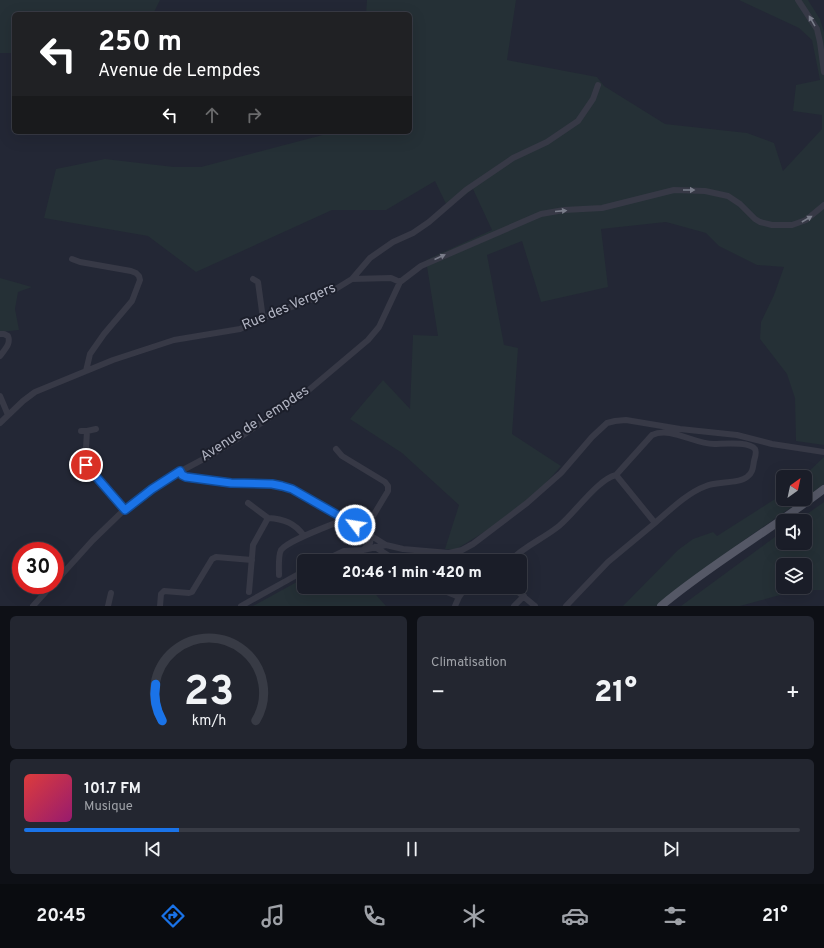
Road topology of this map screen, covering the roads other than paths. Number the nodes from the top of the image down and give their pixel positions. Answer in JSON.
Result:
{"nodes":[{"id":1,"x":798,"y":0,"type":"edge"},
{"id":2,"x":824,"y":72,"type":"edge"},
{"id":3,"x":598,"y":85,"type":"dead end"},
{"id":4,"x":824,"y":205,"type":"edge"},
{"id":5,"x":72,"y":259,"type":"dead end"},
{"id":6,"x":352,"y":278,"type":"junction"},
{"id":7,"x":253,"y":279,"type":"dead end"},
{"id":8,"x":400,"y":282,"type":"junction"},
{"id":9,"x":263,"y":319,"type":"junction"},
{"id":10,"x":0,"y":334,"type":"edge"},
{"id":11,"x":0,"y":356,"type":"edge"},
{"id":12,"x":86,"y":371,"type":"junction"},
{"id":13,"x":0,"y":396,"type":"edge"},
{"id":14,"x":8,"y":415,"type":"junction"},
{"id":15,"x":0,"y":423,"type":"edge"},
{"id":16,"x":96,"y":429,"type":"dead end"},
{"id":17,"x":336,"y":449,"type":"dead end"},
{"id":18,"x":824,"y":452,"type":"edge"},
{"id":19,"x":180,"y":471,"type":"junction"},
{"id":20,"x":616,"y":475,"type":"junction"},
{"id":21,"x":824,"y":489,"type":"edge"},
{"id":22,"x":248,"y":503,"type":"dead end"},
{"id":23,"x":125,"y":510,"type":"junction"},
{"id":24,"x":334,"y":513,"type":"junction"},
{"id":25,"x":268,"y":518,"type":"junction"},
{"id":26,"x":345,"y":519,"type":"junction"},
{"id":27,"x":654,"y":523,"type":"junction"},
{"id":28,"x":326,"y":527,"type":"junction"},
{"id":29,"x":364,"y":532,"type":"junction"},
{"id":30,"x":304,"y":536,"type":"junction"},
{"id":31,"x":371,"y":536,"type":"junction"},
{"id":32,"x":379,"y":541,"type":"junction"},
{"id":33,"x":386,"y":545,"type":"junction"},
{"id":34,"x":375,"y":548,"type":"junction"},
{"id":35,"x":363,"y":550,"type":"junction"},
{"id":36,"x":338,"y":554,"type":"edge"},
{"id":37,"x":385,"y":554,"type":"edge"},
{"id":38,"x":520,"y":554,"type":"edge"},
{"id":39,"x":252,"y":560,"type":"junction"},
{"id":40,"x":64,"y":572,"type":"edge"},
{"id":41,"x":279,"y":575,"type":"dead end"},
{"id":42,"x":297,"y":576,"type":"edge"},
{"id":43,"x":249,"y":592,"type":"dead end"},
{"id":44,"x":111,"y":593,"type":"dead end"},
{"id":45,"x":44,"y":594,"type":"edge"},
{"id":46,"x":452,"y":594,"type":"edge"},
{"id":47,"x":461,"y":594,"type":"edge"},
{"id":48,"x":521,"y":594,"type":"edge"},
{"id":49,"x":524,"y":596,"type":"junction"},
{"id":50,"x":459,"y":597,"type":"junction"},
{"id":51,"x":33,"y":606,"type":"edge"},
{"id":52,"x":108,"y":606,"type":"edge"},
{"id":53,"x":160,"y":606,"type":"edge"},
{"id":54,"x":241,"y":606,"type":"edge"},
{"id":55,"x":455,"y":606,"type":"edge"},
{"id":56,"x":514,"y":606,"type":"edge"},
{"id":57,"x":535,"y":606,"type":"edge"},
{"id":58,"x":566,"y":606,"type":"edge"},
{"id":59,"x":661,"y":606,"type":"edge"}],
"edges":[{"from":2,"to":1,"type":"street","one_way":true},
{"from":3,"to":6,"type":"street","name":"Rue des Vergers"},
{"from":8,"to":4,"type":"street","one_way":true},
{"from":5,"to":12,"type":"street"},
{"from":6,"to":8,"type":"street"},
{"from":6,"to":9,"type":"street","name":"Rue des Vergers"},
{"from":7,"to":9,"type":"street"},
{"from":8,"to":19,"type":"street","name":"Avenue de Lempdes"},
{"from":9,"to":12,"type":"street","name":"Rue des Vergers"},
{"from":10,"to":11,"type":"street"},
{"from":12,"to":14,"type":"street","name":"Rue des Vergers"},
{"from":13,"to":14,"type":"street"},
{"from":14,"to":15,"type":"street","name":"Rue des Vergers"},
{"from":16,"to":23,"type":"street"},
{"from":17,"to":29,"type":"street"},
{"from":18,"to":33,"type":"street"},
{"from":19,"to":23,"type":"street","name":"Avenue de Lempdes"},
{"from":19,"to":24,"type":"street"},
{"from":20,"to":27,"type":"street"},
{"from":20,"to":27,"type":"street"},
{"from":20,"to":38,"type":"street"},
{"from":21,"to":59,"type":"main road"},
{"from":22,"to":25,"type":"street"},
{"from":23,"to":40,"type":"street","name":"Avenue de Lempdes"},
{"from":24,"to":26,"type":"street"},
{"from":24,"to":28,"type":"street"},
{"from":25,"to":30,"type":"street"},
{"from":25,"to":39,"type":"street"},
{"from":26,"to":28,"type":"street"},
{"from":26,"to":29,"type":"street"},
{"from":27,"to":58,"type":"street"},
{"from":28,"to":30,"type":"street"},
{"from":29,"to":31,"type":"street"},
{"from":30,"to":41,"type":"street"},
{"from":31,"to":32,"type":"street"},
{"from":31,"to":35,"type":"street"},
{"from":32,"to":33,"type":"street"},
{"from":32,"to":34,"type":"street"},
{"from":33,"to":34,"type":"street"},
{"from":34,"to":35,"type":"street"},
{"from":34,"to":37,"type":"street"},
{"from":35,"to":36,"type":"street"},
{"from":39,"to":43,"type":"street"},
{"from":39,"to":53,"type":"street"},
{"from":42,"to":54,"type":"street"},
{"from":44,"to":52,"type":"street"},
{"from":45,"to":51,"type":"street"},
{"from":46,"to":50,"type":"street"},
{"from":47,"to":50,"type":"street"},
{"from":48,"to":49,"type":"street"},
{"from":49,"to":56,"type":"street"},
{"from":49,"to":57,"type":"street"},
{"from":50,"to":55,"type":"street"}]}
